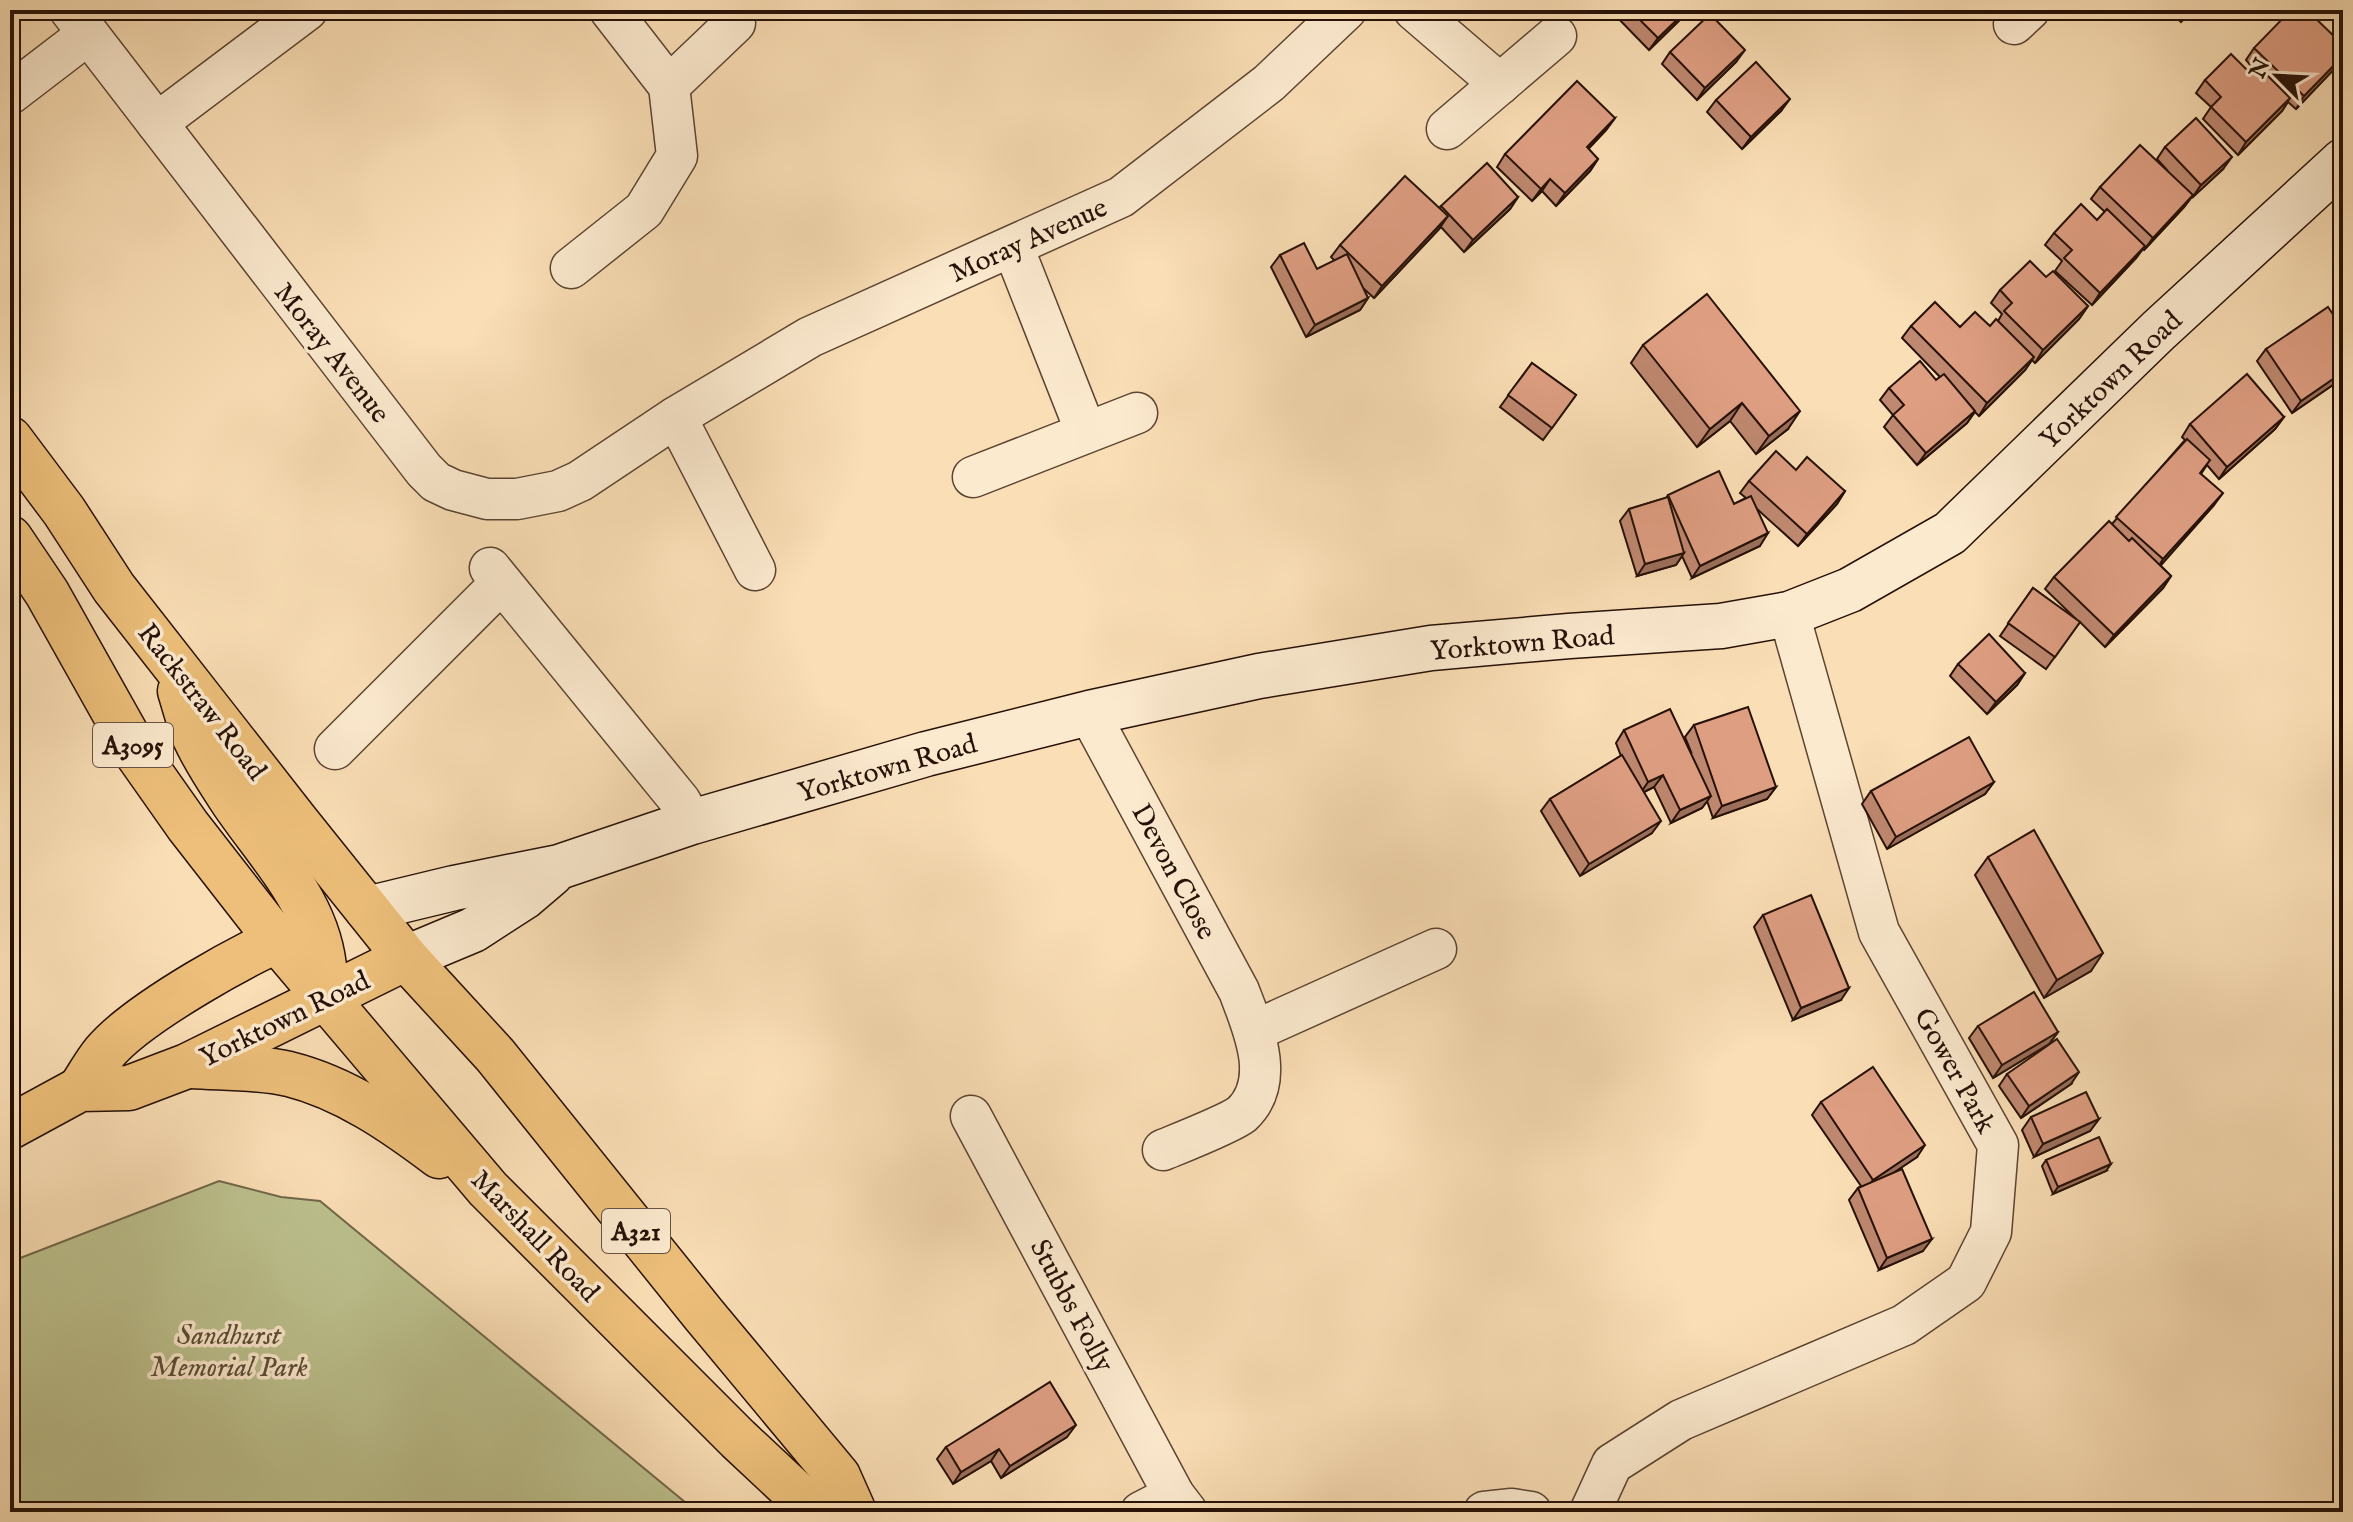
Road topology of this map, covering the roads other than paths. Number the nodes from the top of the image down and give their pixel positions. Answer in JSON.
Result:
{"nodes":[{"id":1,"x":307,"y":10,"type":"edge"},
{"id":2,"x":610,"y":10,"type":"edge"},
{"id":3,"x":1346,"y":10,"type":"edge"},
{"id":4,"x":1414,"y":10,"type":"edge"},
{"id":5,"x":78,"y":22,"type":"edge"},
{"id":6,"x":735,"y":23,"type":"dead end"},
{"id":7,"x":1556,"y":36,"type":"dead end"},
{"id":8,"x":1500,"y":84,"type":"junction"},
{"id":9,"x":669,"y":86,"type":"junction"},
{"id":10,"x":10,"y":94,"type":"edge"},
{"id":11,"x":157,"y":123,"type":"junction"},
{"id":12,"x":1447,"y":129,"type":"dead end"},
{"id":13,"x":2343,"y":161,"type":"edge"},
{"id":14,"x":1013,"y":247,"type":"junction"},
{"id":15,"x":571,"y":268,"type":"dead end"},
{"id":16,"x":1137,"y":413,"type":"dead end"},
{"id":17,"x":676,"y":417,"type":"junction"},
{"id":18,"x":1086,"y":432,"type":"junction"},
{"id":19,"x":10,"y":439,"type":"edge"},
{"id":20,"x":973,"y":477,"type":"dead end"},
{"id":21,"x":10,"y":538,"type":"edge"},
{"id":22,"x":755,"y":570,"type":"dead end"},
{"id":23,"x":1789,"y":614,"type":"junction"},
{"id":24,"x":170,"y":659,"type":"junction"},
{"id":25,"x":1089,"y":713,"type":"junction"},
{"id":26,"x":335,"y":749,"type":"dead end"},
{"id":27,"x":692,"y":822,"type":"junction"},
{"id":28,"x":559,"y":867,"type":"junction"},
{"id":29,"x":367,"y":909,"type":"junction"},
{"id":30,"x":295,"y":933,"type":"junction"},
{"id":31,"x":1436,"y":949,"type":"dead end"},
{"id":32,"x":406,"y":958,"type":"junction"},
{"id":33,"x":324,"y":998,"type":"junction"},
{"id":34,"x":1254,"y":1031,"type":"junction"},
{"id":35,"x":187,"y":1066,"type":"junction"},
{"id":36,"x":80,"y":1089,"type":"junction"},
{"id":37,"x":971,"y":1116,"type":"dead end"},
{"id":38,"x":10,"y":1127,"type":"edge"},
{"id":39,"x":1163,"y":1150,"type":"dead end"},
{"id":40,"x":488,"y":1189,"type":"junction"},
{"id":41,"x":1167,"y":1506,"type":"edge"},
{"id":42,"x":816,"y":1512,"type":"edge"},
{"id":43,"x":854,"y":1512,"type":"edge"},
{"id":44,"x":1484,"y":1512,"type":"edge"},
{"id":45,"x":1531,"y":1512,"type":"edge"},
{"id":46,"x":1590,"y":1512,"type":"edge"}],
"edges":[{"from":1,"to":11,"type":"street"},
{"from":2,"to":9,"type":"street"},
{"from":3,"to":14,"type":"street","name":"Moray Avenue"},
{"from":4,"to":8,"type":"street"},
{"from":5,"to":10,"type":"street"},
{"from":5,"to":11,"type":"street","name":"Moray Avenue"},
{"from":6,"to":9,"type":"street"},
{"from":7,"to":8,"type":"street"},
{"from":8,"to":12,"type":"street"},
{"from":9,"to":15,"type":"street"},
{"from":11,"to":17,"type":"street","name":"Moray Avenue"},
{"from":13,"to":23,"type":"street","name":"Yorktown Road"},
{"from":14,"to":17,"type":"street","name":"Moray Avenue"},
{"from":14,"to":18,"type":"street"},
{"from":16,"to":18,"type":"street"},
{"from":17,"to":22,"type":"street"},
{"from":18,"to":20,"type":"street"},
{"from":19,"to":24,"type":"main road","name":"Rackstraw Road","number":"A3095"},
{"from":21,"to":30,"type":"main road","number":"A3095"},
{"from":23,"to":25,"type":"street","name":"Yorktown Road"},
{"from":23,"to":46,"type":"street","name":"Gower Park"},
{"from":24,"to":29,"type":"main road","name":"Rackstraw Road","number":"A3095"},
{"from":24,"to":30,"type":"main road","number":"A3095"},
{"from":25,"to":27,"type":"street","name":"Yorktown Road"},
{"from":25,"to":34,"type":"street","name":"Devon Close"},
{"from":26,"to":27,"type":"street"},
{"from":27,"to":28,"type":"street","name":"Yorktown Road"},
{"from":28,"to":29,"type":"street","name":"Yorktown Road"},
{"from":28,"to":32,"type":"street","name":"Yorktown Road"},
{"from":29,"to":30,"type":"main road","name":"Yorktown Road"},
{"from":29,"to":32,"type":"main road","name":"Rackstraw Road","number":"A321"},
{"from":30,"to":33,"type":"main road","name":"Marshall Road","number":"A321"},
{"from":30,"to":36,"type":"main road","name":"Yorktown Road"},
{"from":31,"to":34,"type":"street"},
{"from":32,"to":33,"type":"main road","name":"Yorktown Road"},
{"from":32,"to":43,"type":"main road","number":"A321"},
{"from":33,"to":35,"type":"main road","name":"Yorktown Road"},
{"from":33,"to":40,"type":"main road","name":"Marshall Road","number":"A321"},
{"from":34,"to":39,"type":"street","name":"Devon Close"},
{"from":35,"to":36,"type":"main road","name":"Yorktown Road"},
{"from":35,"to":40,"type":"main road"},
{"from":36,"to":38,"type":"main road","name":"Yorktown Road"},
{"from":37,"to":41,"type":"street","name":"Stubbs Folly"},
{"from":40,"to":42,"type":"main road","name":"Marshall Road","number":"A321"},
{"from":44,"to":45,"type":"street"}]}
